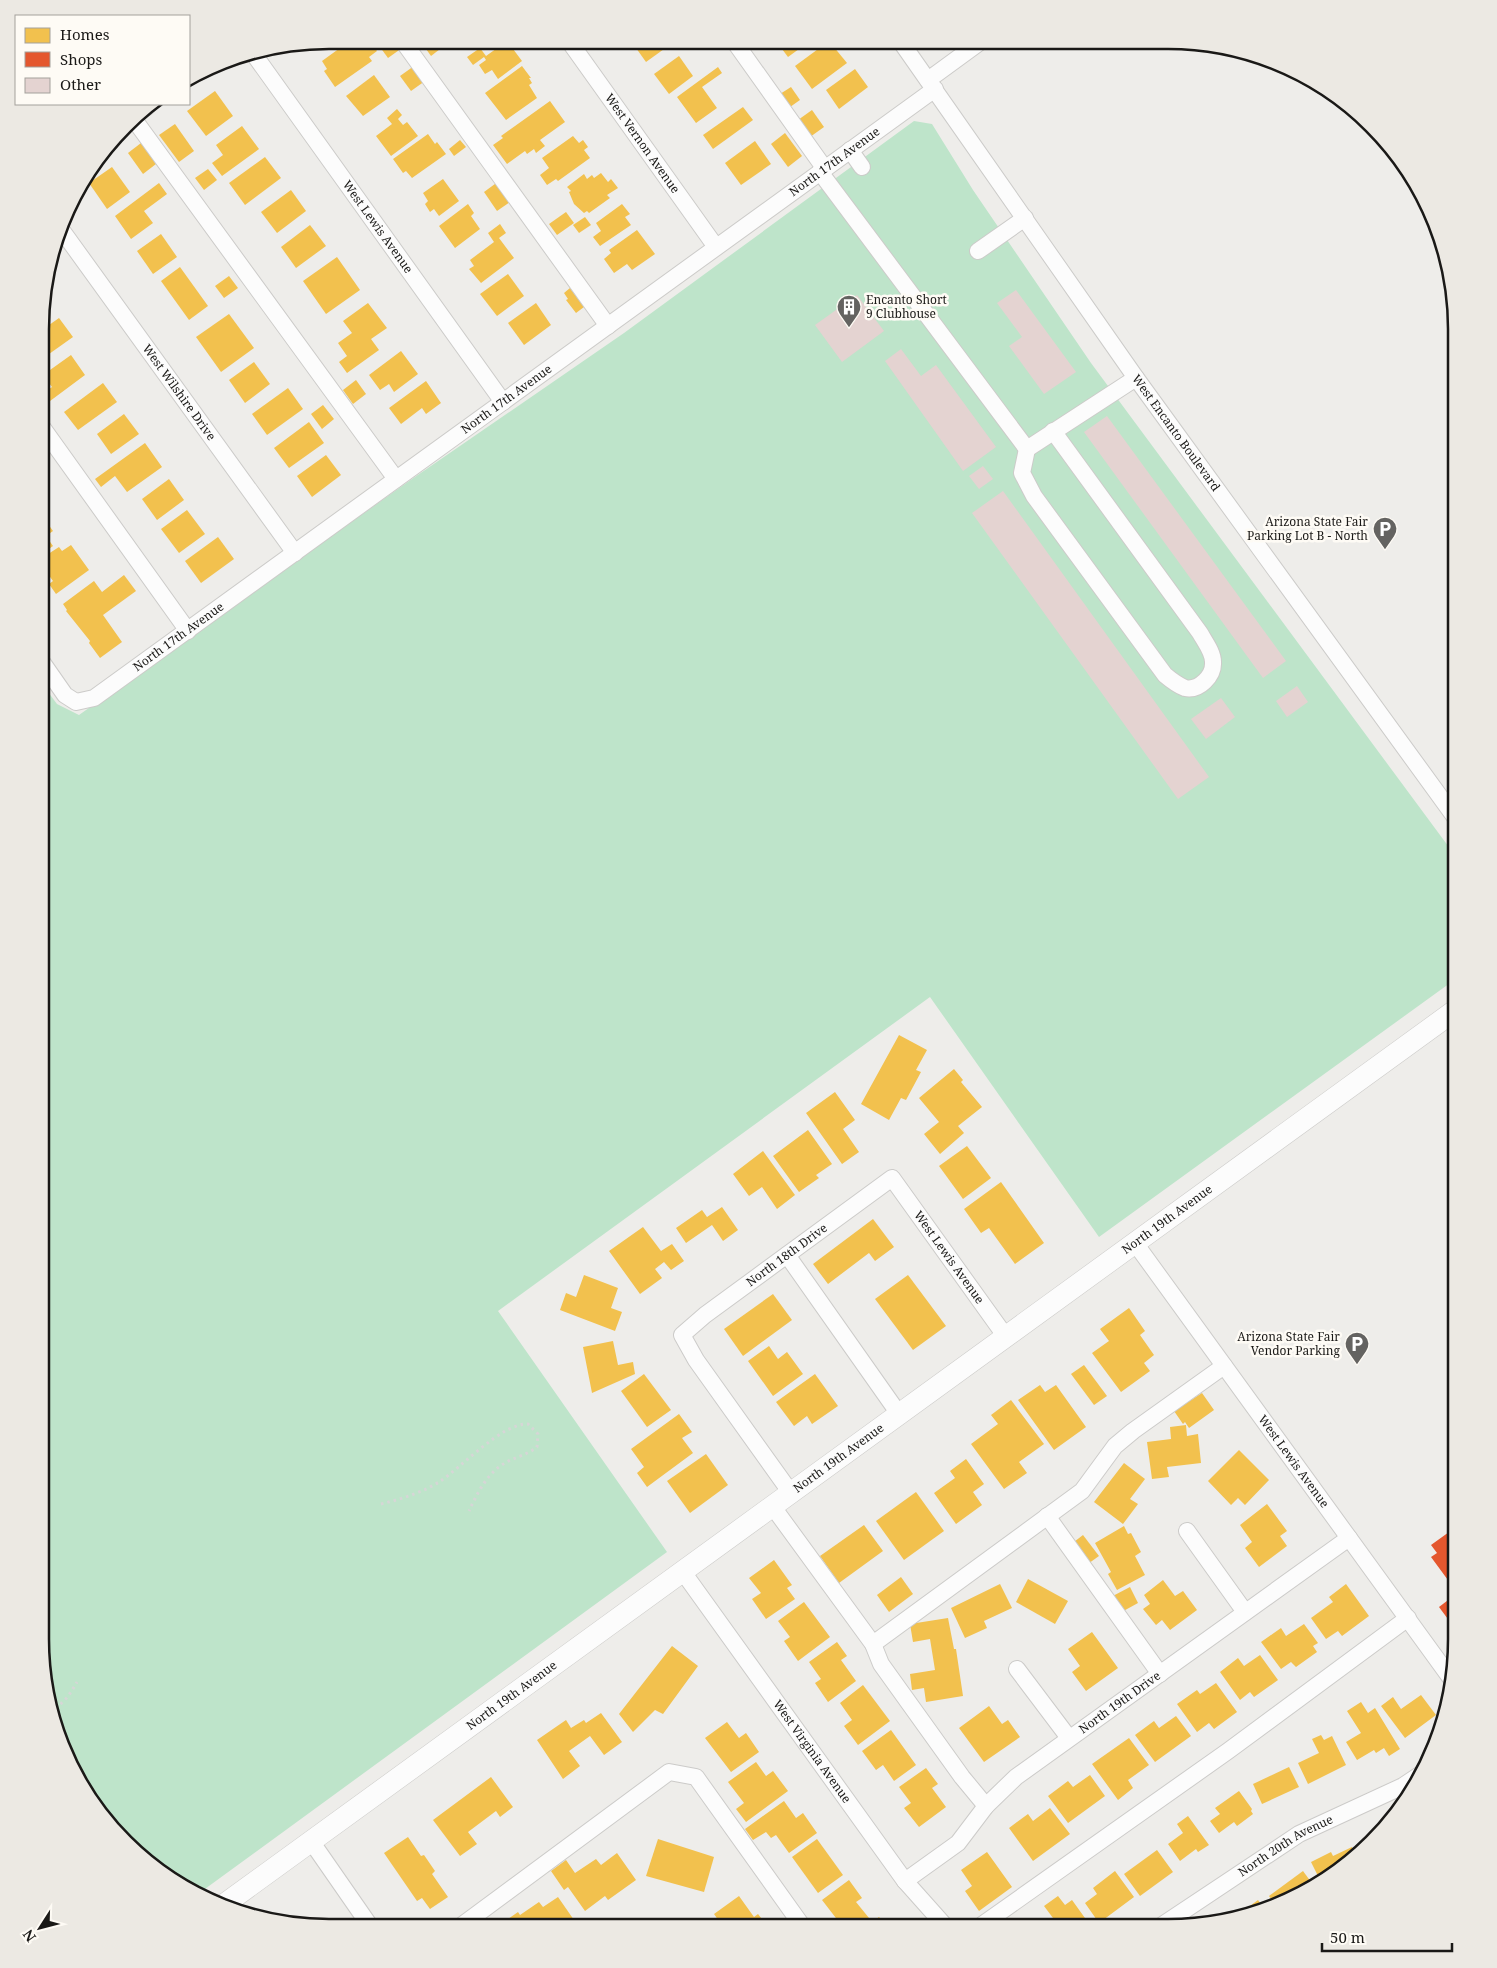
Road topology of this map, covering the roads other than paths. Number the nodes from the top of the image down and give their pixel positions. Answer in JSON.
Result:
{"nodes":[{"id":1,"x":408,"y":49,"type":"edge"},
{"id":2,"x":575,"y":49,"type":"edge"},
{"id":3,"x":739,"y":49,"type":"edge"},
{"id":4,"x":906,"y":49,"type":"edge"},
{"id":5,"x":972,"y":49,"type":"edge"},
{"id":6,"x":257,"y":58,"type":"edge"},
{"id":7,"x":931,"y":84,"type":"junction"},
{"id":8,"x":138,"y":124,"type":"edge"},
{"id":9,"x":850,"y":150,"type":"junction"},
{"id":10,"x":862,"y":167,"type":"dead end"},
{"id":11,"x":822,"y":171,"type":"junction"},
{"id":12,"x":1025,"y":218,"type":"junction"},
{"id":13,"x":65,"y":235,"type":"edge"},
{"id":14,"x":716,"y":247,"type":"junction"},
{"id":15,"x":978,"y":251,"type":"dead end"},
{"id":16,"x":608,"y":326,"type":"junction"},
{"id":17,"x":1136,"y":378,"type":"junction"},
{"id":18,"x":503,"y":402,"type":"junction"},
{"id":19,"x":1053,"y":432,"type":"junction"},
{"id":20,"x":49,"y":437,"type":"edge"},
{"id":21,"x":1027,"y":449,"type":"junction"},
{"id":22,"x":396,"y":479,"type":"junction"},
{"id":23,"x":295,"y":553,"type":"junction"},
{"id":24,"x":188,"y":631,"type":"junction"},
{"id":25,"x":49,"y":672,"type":"edge"},
{"id":26,"x":1448,"y":808,"type":"edge"},
{"id":27,"x":1448,"y":1016,"type":"edge"},
{"id":28,"x":892,"y":1178,"type":"joint"},
{"id":29,"x":1135,"y":1243,"type":"junction"},
{"id":30,"x":787,"y":1255,"type":"junction"},
{"id":31,"x":1006,"y":1337,"type":"junction"},
{"id":32,"x":1224,"y":1366,"type":"junction"},
{"id":33,"x":899,"y":1414,"type":"junction"},
{"id":34,"x":791,"y":1493,"type":"junction"},
{"id":35,"x":773,"y":1507,"type":"junction"},
{"id":36,"x":1047,"y":1516,"type":"junction"},
{"id":37,"x":1187,"y":1531,"type":"dead end"},
{"id":38,"x":1349,"y":1538,"type":"junction"},
{"id":39,"x":682,"y":1572,"type":"junction"},
{"id":40,"x":1245,"y":1612,"type":"junction"},
{"id":41,"x":1408,"y":1618,"type":"junction"},
{"id":42,"x":873,"y":1644,"type":"junction"},
{"id":43,"x":1017,"y":1669,"type":"dead end"},
{"id":44,"x":1446,"y":1672,"type":"edge"},
{"id":45,"x":1160,"y":1674,"type":"junction"},
{"id":46,"x":1069,"y":1738,"type":"junction"},
{"id":47,"x":1409,"y":1782,"type":"edge"},
{"id":48,"x":986,"y":1806,"type":"junction"},
{"id":49,"x":311,"y":1841,"type":"junction"},
{"id":50,"x":905,"y":1881,"type":"junction"},
{"id":51,"x":229,"y":1901,"type":"edge"},
{"id":52,"x":365,"y":1919,"type":"edge"},
{"id":53,"x":470,"y":1919,"type":"edge"},
{"id":54,"x":797,"y":1919,"type":"edge"},
{"id":55,"x":939,"y":1919,"type":"edge"},
{"id":56,"x":991,"y":1919,"type":"edge"},
{"id":57,"x":1172,"y":1919,"type":"edge"}],
"edges":[{"from":1,"to":16,"type":"street"},
{"from":2,"to":14,"type":"street","name":"West Vernon Avenue"},
{"from":3,"to":11,"type":"street"},
{"from":4,"to":7,"type":"street","name":"West Encanto Boulevard"},
{"from":5,"to":7,"type":"street","name":"North 17th Avenue"},
{"from":6,"to":18,"type":"street","name":"West Lewis Avenue"},
{"from":7,"to":9,"type":"street","name":"North 17th Avenue"},
{"from":7,"to":12,"type":"street","name":"West Encanto Boulevard"},
{"from":8,"to":22,"type":"street"},
{"from":9,"to":10,"type":"street"},
{"from":9,"to":11,"type":"street","name":"North 17th Avenue"},
{"from":11,"to":14,"type":"street","name":"North 17th Avenue"},
{"from":11,"to":21,"type":"street"},
{"from":12,"to":15,"type":"street"},
{"from":12,"to":17,"type":"street","name":"West Encanto Boulevard"},
{"from":13,"to":23,"type":"street","name":"West Wilshire Drive"},
{"from":14,"to":16,"type":"street","name":"North 17th Avenue"},
{"from":16,"to":18,"type":"street","name":"North 17th Avenue"},
{"from":17,"to":19,"type":"street"},
{"from":17,"to":26,"type":"street","name":"West Encanto Boulevard"},
{"from":18,"to":22,"type":"street","name":"North 17th Avenue"},
{"from":19,"to":21,"type":"street"},
{"from":19,"to":21,"type":"street"},
{"from":20,"to":24,"type":"street"},
{"from":22,"to":23,"type":"street","name":"North 17th Avenue"},
{"from":23,"to":24,"type":"street","name":"North 17th Avenue"},
{"from":24,"to":25,"type":"street","name":"North 17th Avenue"},
{"from":27,"to":29,"type":"main road","name":"North 19th Avenue"},
{"from":28,"to":30,"type":"street","name":"North 18th Drive"},
{"from":28,"to":31,"type":"street","name":"West Lewis Avenue"},
{"from":29,"to":31,"type":"main road","name":"North 19th Avenue"},
{"from":29,"to":32,"type":"street","name":"West Lewis Avenue"},
{"from":30,"to":33,"type":"street"},
{"from":30,"to":34,"type":"street","name":"North 18th Drive"},
{"from":31,"to":33,"type":"main road","name":"North 19th Avenue"},
{"from":32,"to":36,"type":"street"},
{"from":32,"to":38,"type":"street","name":"West Lewis Avenue"},
{"from":33,"to":34,"type":"main road","name":"North 19th Avenue"},
{"from":34,"to":35,"type":"main road","name":"North 19th Avenue"},
{"from":35,"to":39,"type":"main road","name":"North 19th Avenue"},
{"from":35,"to":42,"type":"street"},
{"from":36,"to":42,"type":"street"},
{"from":36,"to":45,"type":"street"},
{"from":37,"to":40,"type":"street"},
{"from":38,"to":40,"type":"street","name":"North 19th Drive"},
{"from":38,"to":41,"type":"street","name":"West Lewis Avenue"},
{"from":39,"to":49,"type":"main road","name":"North 19th Avenue"},
{"from":39,"to":50,"type":"street","name":"West Virginia Avenue"},
{"from":40,"to":45,"type":"street","name":"North 19th Drive"},
{"from":41,"to":44,"type":"street","name":"West Lewis Avenue"},
{"from":41,"to":56,"type":"street"},
{"from":42,"to":48,"type":"street"},
{"from":43,"to":46,"type":"street"},
{"from":45,"to":46,"type":"street","name":"North 19th Drive"},
{"from":46,"to":48,"type":"street","name":"North 19th Drive"},
{"from":47,"to":57,"type":"street","name":"North 20th Avenue"},
{"from":48,"to":50,"type":"street","name":"North 19th Drive"},
{"from":49,"to":51,"type":"main road","name":"North 19th Avenue"},
{"from":49,"to":52,"type":"street"},
{"from":50,"to":55,"type":"street","name":"West Virginia Avenue"},
{"from":53,"to":54,"type":"street"}]}
